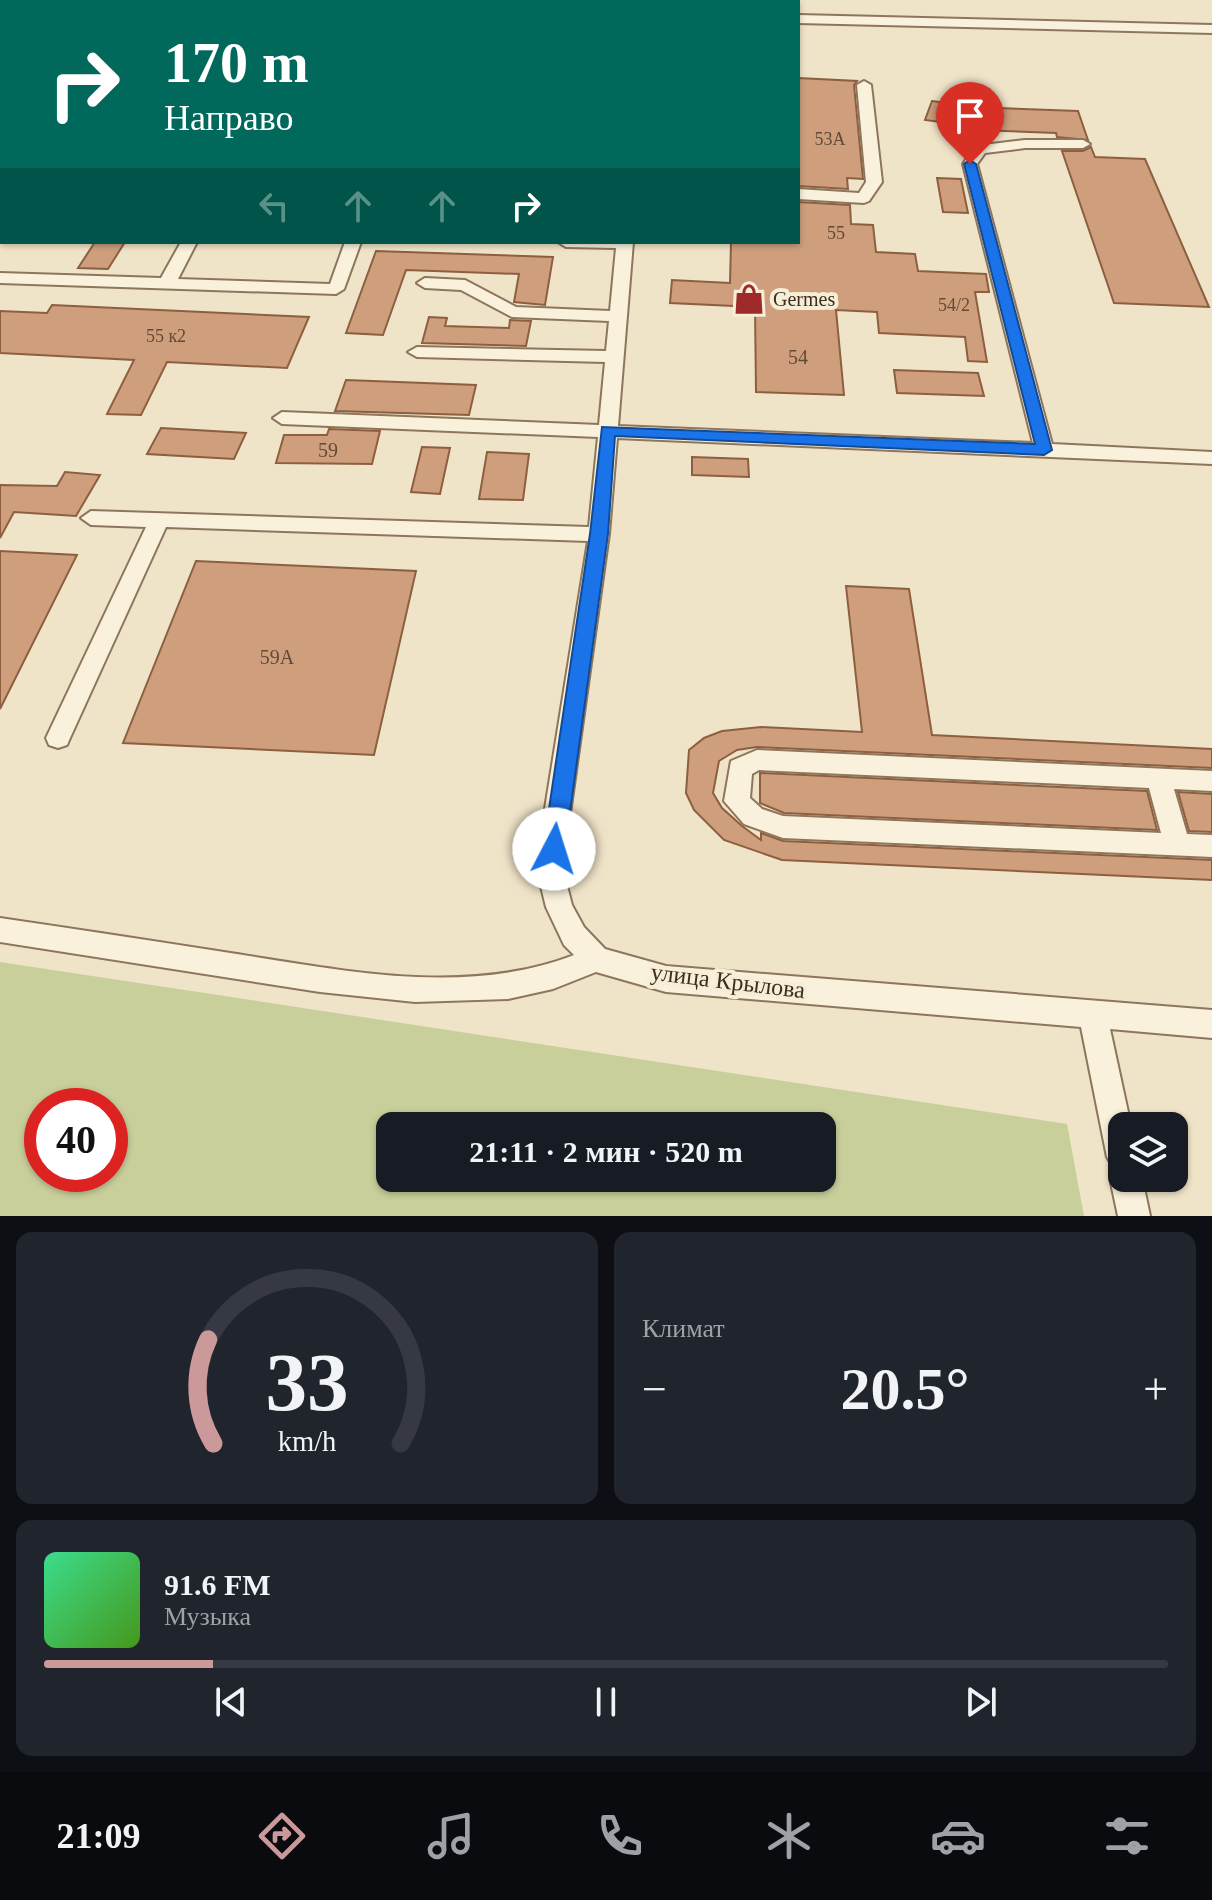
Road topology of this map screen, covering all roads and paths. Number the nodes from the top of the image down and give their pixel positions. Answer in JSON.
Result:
{"nodes":[{"id":1,"x":800,"y":5,"type":"edge"},
{"id":2,"x":1012,"y":16,"type":"dead end"},
{"id":3,"x":800,"y":19,"type":"edge"},
{"id":4,"x":1212,"y":29,"type":"edge"},
{"id":5,"x":864,"y":85,"type":"dead end"},
{"id":6,"x":1083,"y":144,"type":"dead end"},
{"id":7,"x":800,"y":194,"type":"edge"},
{"id":8,"x":188,"y":244,"type":"edge"},
{"id":9,"x":352,"y":244,"type":"edge"},
{"id":10,"x":625,"y":244,"type":"edge"},
{"id":11,"x":0,"y":278,"type":"edge"},
{"id":12,"x":167,"y":283,"type":"junction"},
{"id":13,"x":425,"y":283,"type":"dead end"},
{"id":14,"x":618,"y":316,"type":"junction"},
{"id":15,"x":417,"y":352,"type":"dead end"},
{"id":16,"x":615,"y":357,"type":"junction"},
{"id":17,"x":282,"y":418,"type":"dead end"},
{"id":18,"x":608,"y":431,"type":"junction"},
{"id":19,"x":1044,"y":450,"type":"junction"},
{"id":20,"x":1212,"y":458,"type":"edge"},
{"id":21,"x":91,"y":518,"type":"dead end"},
{"id":22,"x":159,"y":520,"type":"junction"},
{"id":23,"x":599,"y":534,"type":"junction"},
{"id":24,"x":58,"y":738,"type":"dead end"},
{"id":25,"x":1159,"y":779,"type":"junction"},
{"id":26,"x":1212,"y":781,"type":"edge"},
{"id":27,"x":1177,"y":845,"type":"junction"},
{"id":28,"x":1212,"y":846,"type":"edge"},
{"id":29,"x":0,"y":930,"type":"edge"},
{"id":30,"x":596,"y":959,"type":"junction"},
{"id":31,"x":1093,"y":1015,"type":"junction"},
{"id":32,"x":1212,"y":1024,"type":"edge"},
{"id":33,"x":1113,"y":1112,"type":"edge"},
{"id":34,"x":1129,"y":1192,"type":"edge"},
{"id":35,"x":1134,"y":1216,"type":"edge"}],
"edges":[{"from":1,"to":2,"type":"street"},
{"from":3,"to":4,"type":"street"},
{"from":5,"to":7,"type":"street"},
{"from":6,"to":19,"type":"street"},
{"from":8,"to":12,"type":"street"},
{"from":9,"to":12,"type":"street"},
{"from":10,"to":14,"type":"street"},
{"from":11,"to":12,"type":"street"},
{"from":13,"to":14,"type":"street"},
{"from":14,"to":16,"type":"street"},
{"from":15,"to":16,"type":"street"},
{"from":16,"to":18,"type":"street"},
{"from":17,"to":18,"type":"street"},
{"from":18,"to":19,"type":"street"},
{"from":18,"to":23,"type":"street"},
{"from":19,"to":20,"type":"street"},
{"from":21,"to":22,"type":"street"},
{"from":22,"to":23,"type":"street"},
{"from":22,"to":24,"type":"street"},
{"from":23,"to":30,"type":"street"},
{"from":25,"to":26,"type":"street"},
{"from":25,"to":27,"type":"street"},
{"from":25,"to":27,"type":"street"},
{"from":27,"to":28,"type":"street"},
{"from":29,"to":30,"type":"street"},
{"from":30,"to":31,"type":"street","name":"улица Крылова"},
{"from":31,"to":32,"type":"street","name":"улица Крылова"},
{"from":31,"to":33,"type":"street"},
{"from":34,"to":35,"type":"street"}]}
